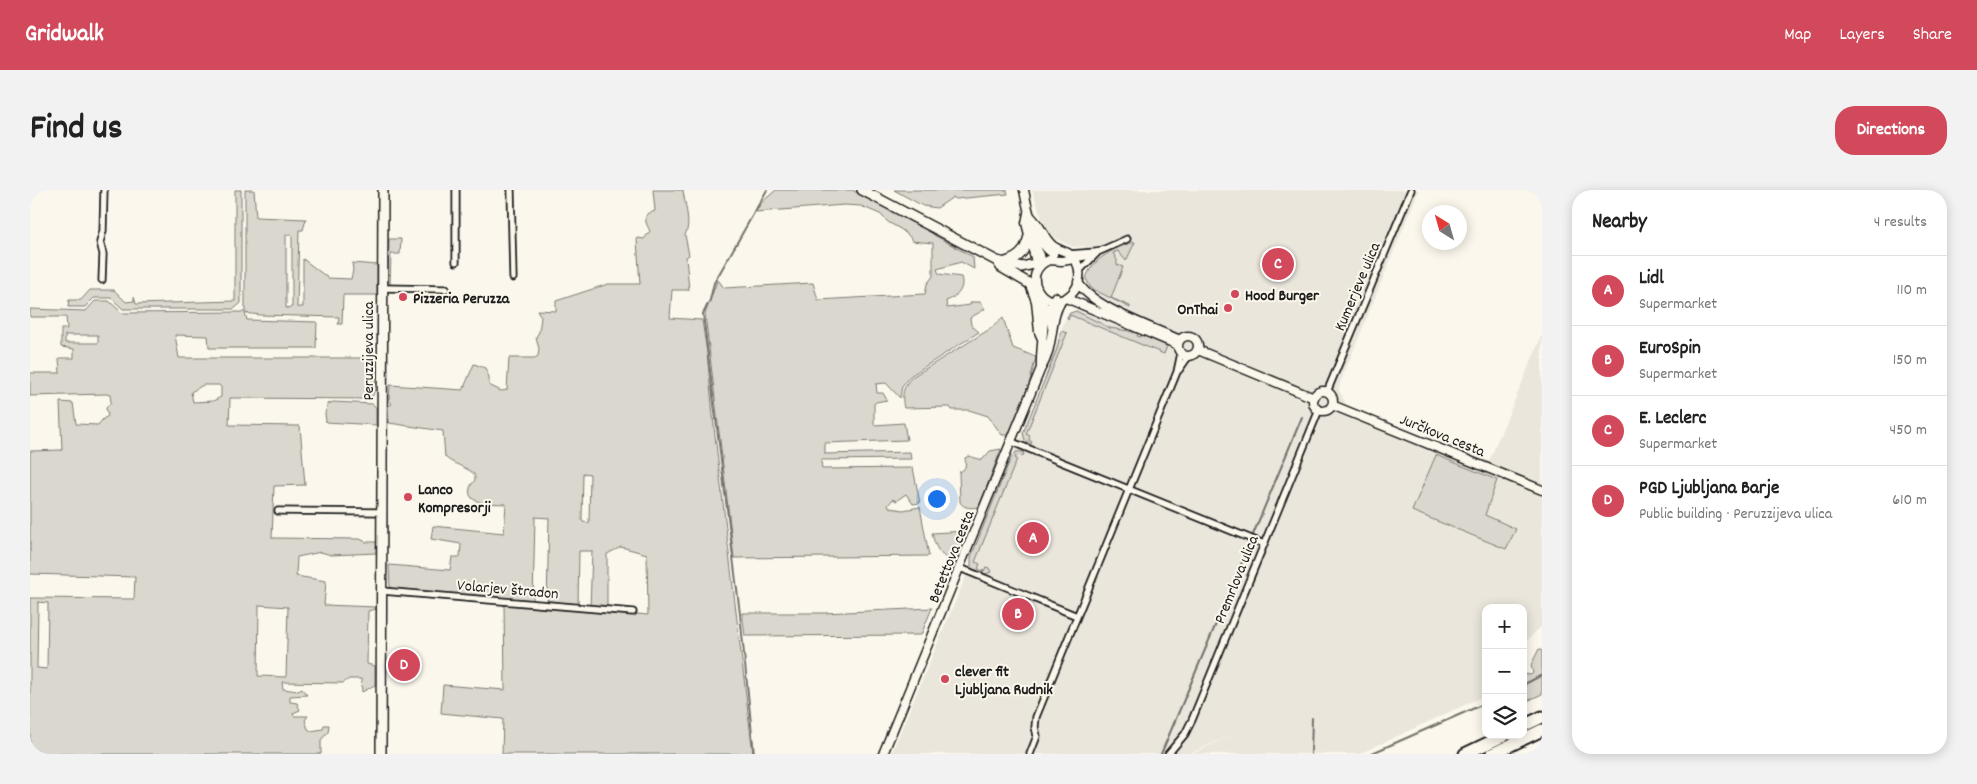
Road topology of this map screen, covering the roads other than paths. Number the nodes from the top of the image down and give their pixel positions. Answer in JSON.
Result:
{"nodes":[{"id":1,"x":104,"y":190,"type":"edge"},
{"id":2,"x":383,"y":190,"type":"edge"},
{"id":3,"x":456,"y":190,"type":"edge"},
{"id":4,"x":511,"y":190,"type":"edge"},
{"id":5,"x":862,"y":190,"type":"edge"},
{"id":6,"x":1024,"y":190,"type":"edge"},
{"id":7,"x":1411,"y":190,"type":"edge"},
{"id":8,"x":1028,"y":213,"type":"junction"},
{"id":9,"x":1029,"y":236,"type":"junction"},
{"id":10,"x":1127,"y":240,"type":"dead end"},
{"id":11,"x":1098,"y":252,"type":"junction"},
{"id":12,"x":1052,"y":254,"type":"junction"},
{"id":13,"x":1070,"y":258,"type":"junction"},
{"id":14,"x":456,"y":262,"type":"dead end"},
{"id":15,"x":1001,"y":262,"type":"junction"},
{"id":16,"x":1038,"y":262,"type":"junction"},
{"id":17,"x":1079,"y":271,"type":"junction"},
{"id":18,"x":513,"y":278,"type":"dead end"},
{"id":19,"x":102,"y":280,"type":"dead end"},
{"id":20,"x":1031,"y":280,"type":"junction"},
{"id":21,"x":1075,"y":285,"type":"junction"},
{"id":22,"x":382,"y":288,"type":"junction"},
{"id":23,"x":446,"y":289,"type":"dead end"},
{"id":24,"x":1042,"y":296,"type":"junction"},
{"id":25,"x":1059,"y":298,"type":"junction"},
{"id":26,"x":1043,"y":341,"type":"junction"},
{"id":27,"x":1179,"y":342,"type":"junction"},
{"id":28,"x":1198,"y":350,"type":"junction"},
{"id":29,"x":1180,"y":353,"type":"junction"},
{"id":30,"x":1188,"y":357,"type":"junction"},
{"id":31,"x":1041,"y":368,"type":"junction"},
{"id":32,"x":1178,"y":372,"type":"junction"},
{"id":33,"x":1327,"y":392,"type":"junction"},
{"id":34,"x":1314,"y":398,"type":"junction"},
{"id":35,"x":1332,"y":405,"type":"junction"},
{"id":36,"x":1319,"y":410,"type":"junction"},
{"id":37,"x":1012,"y":442,"type":"junction"},
{"id":38,"x":1129,"y":490,"type":"junction"},
{"id":39,"x":1542,"y":490,"type":"edge"},
{"id":40,"x":278,"y":510,"type":"dead end"},
{"id":41,"x":382,"y":512,"type":"junction"},
{"id":42,"x":1264,"y":544,"type":"junction"},
{"id":43,"x":960,"y":568,"type":"junction"},
{"id":44,"x":382,"y":591,"type":"junction"},
{"id":45,"x":633,"y":612,"type":"dead end"},
{"id":46,"x":1077,"y":616,"type":"junction"},
{"id":47,"x":1542,"y":717,"type":"edge"},
{"id":48,"x":1527,"y":724,"type":"edge"},
{"id":49,"x":1542,"y":730,"type":"edge"},
{"id":50,"x":1497,"y":739,"type":"edge"},
{"id":51,"x":382,"y":754,"type":"edge"},
{"id":52,"x":883,"y":754,"type":"edge"},
{"id":53,"x":1030,"y":754,"type":"edge"},
{"id":54,"x":1168,"y":754,"type":"edge"},
{"id":55,"x":1465,"y":754,"type":"edge"},
{"id":56,"x":1492,"y":754,"type":"edge"}],
"edges":[{"from":1,"to":19,"type":"street"},
{"from":2,"to":22,"type":"main road","name":"Peruzzijeva ulica"},
{"from":3,"to":14,"type":"street"},
{"from":4,"to":18,"type":"street"},
{"from":5,"to":15,"type":"main road"},
{"from":6,"to":8,"type":"street"},
{"from":7,"to":33,"type":"street","name":"Kumerjeve ulica"},
{"from":8,"to":9,"type":"street"},
{"from":8,"to":12,"type":"street"},
{"from":8,"to":13,"type":"street"},
{"from":9,"to":15,"type":"main road"},
{"from":9,"to":16,"type":"street"},
{"from":10,"to":11,"type":"street"},
{"from":11,"to":13,"type":"street"},
{"from":11,"to":17,"type":"street"},
{"from":12,"to":13,"type":"street"},
{"from":12,"to":16,"type":"street"},
{"from":13,"to":16,"type":"street"},
{"from":13,"to":17,"type":"street"},
{"from":13,"to":21,"type":"street"},
{"from":15,"to":16,"type":"main road"},
{"from":15,"to":20,"type":"main road"},
{"from":16,"to":20,"type":"street"},
{"from":17,"to":21,"type":"street"},
{"from":20,"to":24,"type":"street"},
{"from":20,"to":25,"type":"street"},
{"from":20,"to":26,"type":"street","name":"Betettova cesta"},
{"from":21,"to":25,"type":"street"},
{"from":21,"to":27,"type":"street"},
{"from":22,"to":23,"type":"street"},
{"from":22,"to":41,"type":"main road","name":"Peruzzijeva ulica"},
{"from":24,"to":25,"type":"street"},
{"from":24,"to":26,"type":"street","name":"Betettova cesta"},
{"from":25,"to":27,"type":"street"},
{"from":25,"to":31,"type":"street","name":"Betettova cesta"},
{"from":26,"to":31,"type":"street","name":"Betettova cesta"},
{"from":27,"to":28,"type":"street"},
{"from":27,"to":29,"type":"street"},
{"from":28,"to":30,"type":"street"},
{"from":28,"to":34,"type":"street"},
{"from":29,"to":30,"type":"street"},
{"from":29,"to":32,"type":"street"},
{"from":30,"to":32,"type":"street"},
{"from":31,"to":37,"type":"street","name":"Betettova cesta"},
{"from":32,"to":38,"type":"street"},
{"from":33,"to":34,"type":"street"},
{"from":33,"to":35,"type":"street"},
{"from":34,"to":36,"type":"street"},
{"from":35,"to":36,"type":"street"},
{"from":35,"to":39,"type":"street","name":"Jurčkova cesta"},
{"from":36,"to":42,"type":"street","name":"Premrlova ulica"},
{"from":37,"to":38,"type":"street"},
{"from":37,"to":43,"type":"street","name":"Betettova cesta"},
{"from":38,"to":42,"type":"street"},
{"from":38,"to":46,"type":"street"},
{"from":40,"to":41,"type":"street"},
{"from":41,"to":44,"type":"main road","name":"Peruzzijeva ulica"},
{"from":42,"to":54,"type":"street","name":"Premrlova ulica"},
{"from":43,"to":46,"type":"street"},
{"from":43,"to":52,"type":"street","name":"Betettova cesta"},
{"from":44,"to":45,"type":"street","name":"Volarjev štradon"},
{"from":44,"to":51,"type":"main road","name":"Peruzzijeva ulica"},
{"from":46,"to":53,"type":"street"},
{"from":47,"to":48,"type":"highway"},
{"from":49,"to":56,"type":"highway"},
{"from":50,"to":55,"type":"highway"}]}
